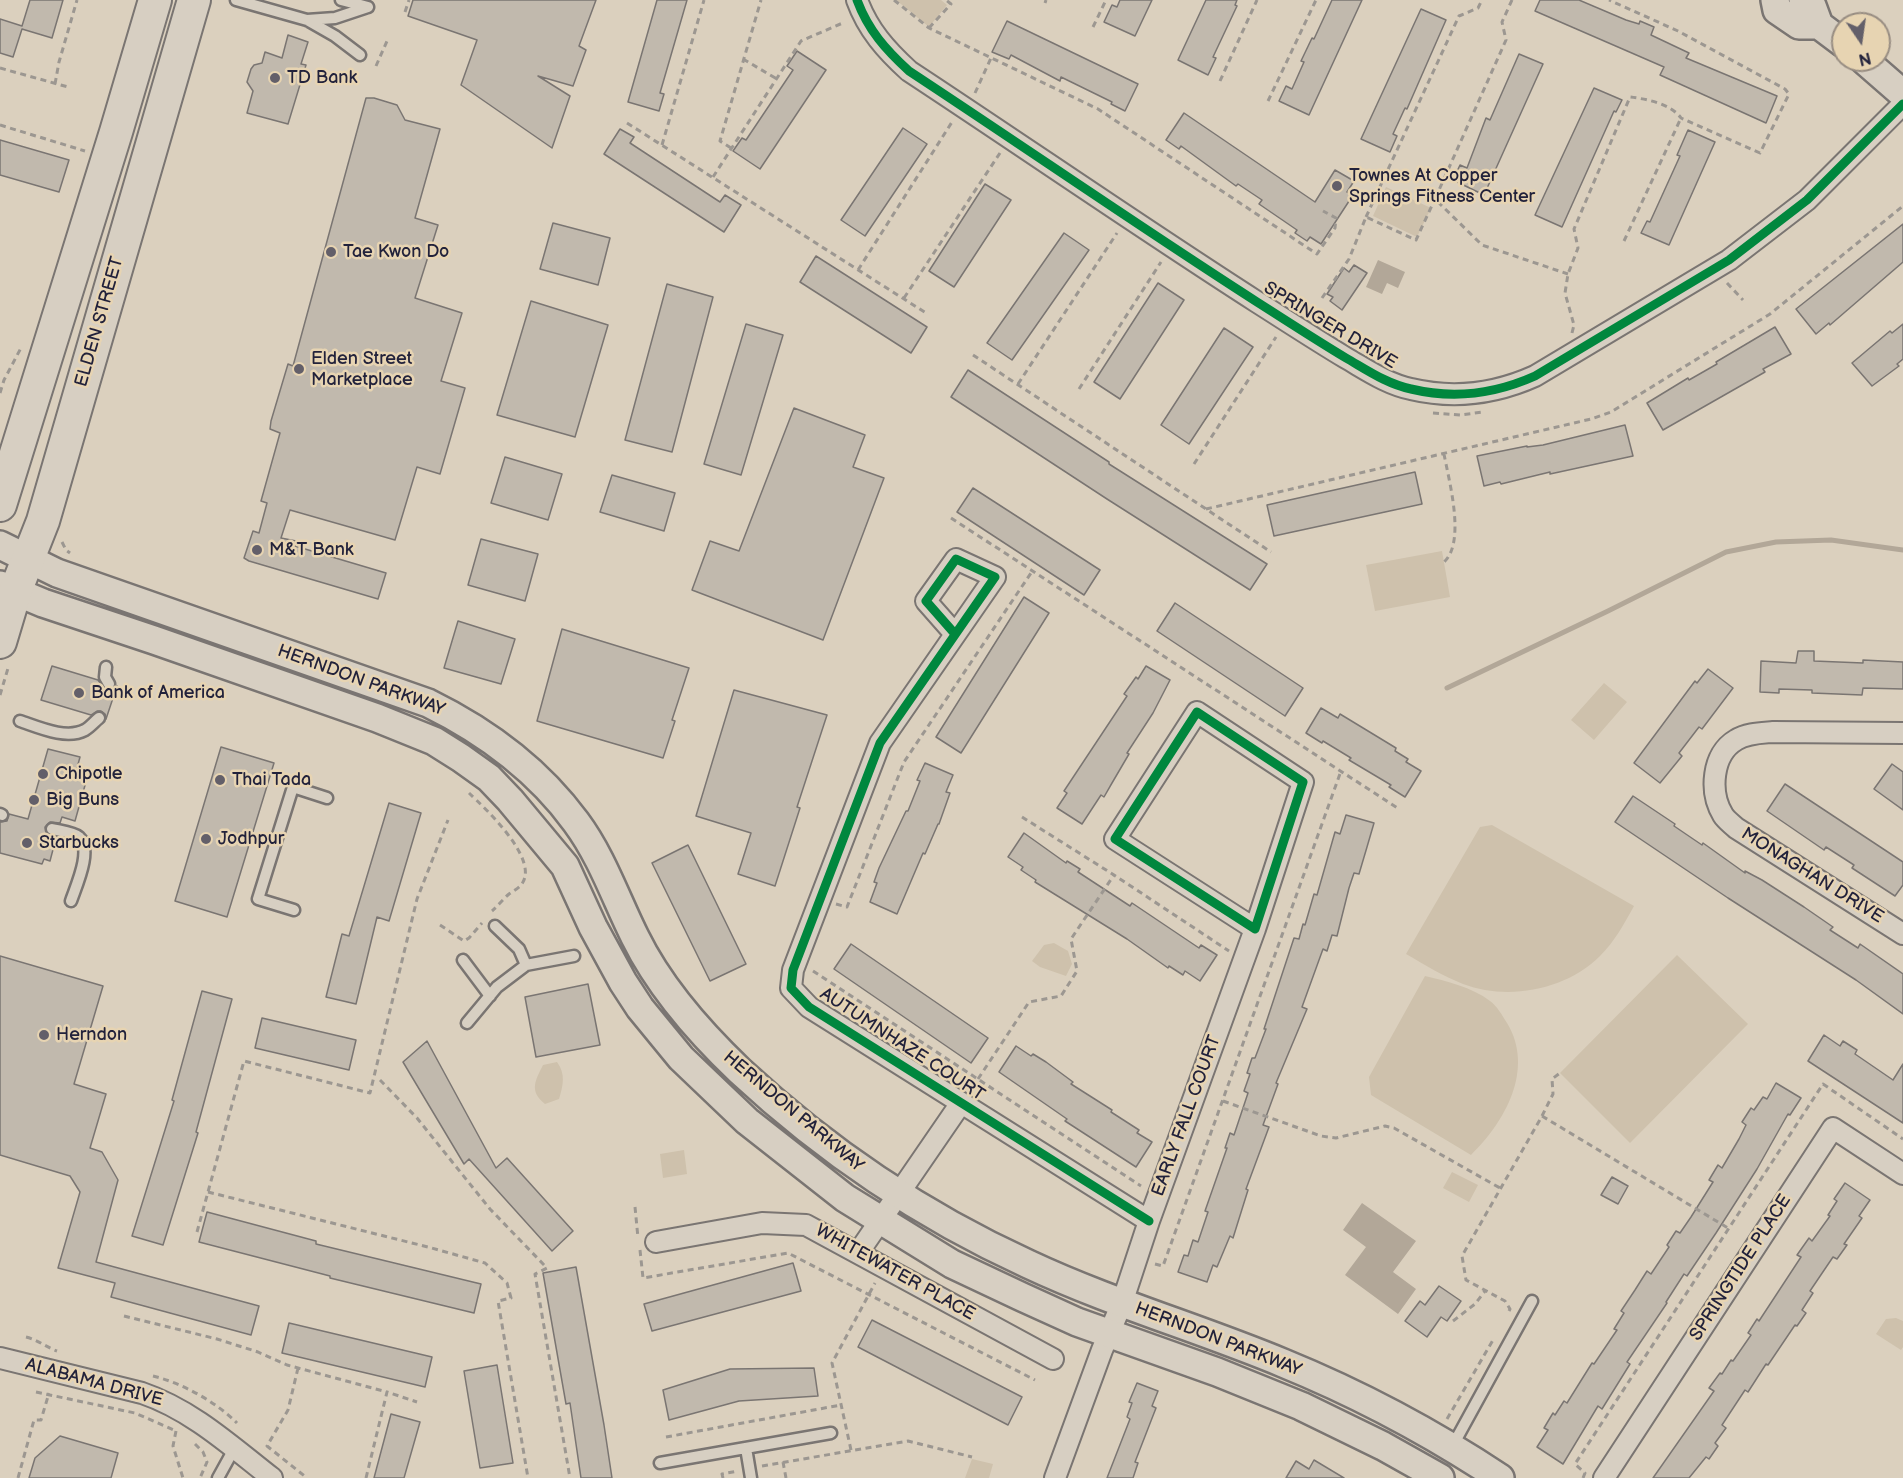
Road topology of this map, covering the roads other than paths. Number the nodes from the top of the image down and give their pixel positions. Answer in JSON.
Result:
{"nodes":[{"id":1,"x":155,"y":0,"type":"edge"},
{"id":2,"x":194,"y":0,"type":"edge"},
{"id":3,"x":236,"y":0,"type":"edge"},
{"id":4,"x":341,"y":0,"type":"edge"},
{"id":5,"x":857,"y":0,"type":"edge"},
{"id":6,"x":1775,"y":0,"type":"edge"},
{"id":7,"x":1803,"y":0,"type":"edge"},
{"id":8,"x":307,"y":20,"type":"junction"},
{"id":9,"x":1819,"y":25,"type":"junction"},
{"id":10,"x":1831,"y":34,"type":"edge"},
{"id":11,"x":360,"y":55,"type":"dead end"},
{"id":12,"x":1878,"y":72,"type":"edge"},
{"id":13,"x":1903,"y":94,"type":"edge"},
{"id":14,"x":1903,"y":104,"type":"edge"},
{"id":15,"x":0,"y":505,"type":"edge"},
{"id":16,"x":0,"y":545,"type":"edge"},
{"id":17,"x":28,"y":558,"type":"junction"},
{"id":18,"x":8,"y":589,"type":"edge"},
{"id":19,"x":955,"y":634,"type":"dead end"},
{"id":20,"x":5,"y":653,"type":"edge"},
{"id":21,"x":93,"y":719,"type":"dead end"},
{"id":22,"x":20,"y":721,"type":"dead end"},
{"id":23,"x":1903,"y":733,"type":"edge"},
{"id":24,"x":327,"y":798,"type":"dead end"},
{"id":25,"x":52,"y":829,"type":"dead end"},
{"id":26,"x":71,"y":901,"type":"dead end"},
{"id":27,"x":294,"y":910,"type":"dead end"},
{"id":28,"x":495,"y":926,"type":"dead end"},
{"id":29,"x":1255,"y":929,"type":"junction"},
{"id":30,"x":1903,"y":934,"type":"edge"},
{"id":31,"x":573,"y":956,"type":"dead end"},
{"id":32,"x":463,"y":960,"type":"dead end"},
{"id":33,"x":526,"y":965,"type":"junction"},
{"id":34,"x":490,"y":996,"type":"junction"},
{"id":35,"x":467,"y":1023,"type":"dead end"},
{"id":36,"x":961,"y":1103,"type":"junction"},
{"id":37,"x":1903,"y":1174,"type":"edge"},
{"id":38,"x":898,"y":1194,"type":"junction"},
{"id":39,"x":880,"y":1221,"type":"junction"},
{"id":40,"x":1149,"y":1221,"type":"junction"},
{"id":41,"x":656,"y":1242,"type":"dead end"},
{"id":42,"x":858,"y":1253,"type":"junction"},
{"id":43,"x":1532,"y":1301,"type":"dead end"},
{"id":44,"x":1122,"y":1303,"type":"junction"},
{"id":45,"x":1110,"y":1334,"type":"junction"},
{"id":46,"x":0,"y":1358,"type":"edge"},
{"id":47,"x":1053,"y":1359,"type":"dead end"},
{"id":48,"x":831,"y":1434,"type":"dead end"},
{"id":49,"x":1452,"y":1447,"type":"junction"},
{"id":50,"x":746,"y":1448,"type":"junction"},
{"id":51,"x":234,"y":1449,"type":"junction"},
{"id":52,"x":660,"y":1463,"type":"dead end"},
{"id":53,"x":751,"y":1473,"type":"edge"},
{"id":54,"x":219,"y":1478,"type":"edge"},
{"id":55,"x":272,"y":1478,"type":"edge"},
{"id":56,"x":1055,"y":1478,"type":"edge"},
{"id":57,"x":1440,"y":1478,"type":"edge"},
{"id":58,"x":1500,"y":1478,"type":"edge"},
{"id":59,"x":1604,"y":1478,"type":"edge"}],
"edges":[{"from":1,"to":15,"type":"main road"},
{"from":2,"to":17,"type":"main road","name":"ELDEN STREET"},
{"from":3,"to":8,"type":"lane"},
{"from":4,"to":8,"type":"lane"},
{"from":5,"to":14,"type":"street","name":"SPRINGER DRIVE"},
{"from":6,"to":9,"type":"main road"},
{"from":7,"to":9,"type":"main road"},
{"from":8,"to":11,"type":"lane"},
{"from":9,"to":10,"type":"main road"},
{"from":12,"to":13,"type":"main road"},
{"from":16,"to":17,"type":"main road","name":"HERNDON PARKWAY"},
{"from":17,"to":18,"type":"main road","name":"ELDEN STREET"},
{"from":17,"to":38,"type":"main road","name":"HERNDON PARKWAY"},
{"from":18,"to":20,"type":"main road","name":"ELDEN STREET"},
{"from":18,"to":39,"type":"main road","name":"HERNDON PARKWAY"},
{"from":19,"to":36,"type":"street","name":"AUTUMNHAZE COURT"},
{"from":21,"to":22,"type":"lane"},
{"from":23,"to":30,"type":"street","name":"MONAGHAN DRIVE"},
{"from":24,"to":27,"type":"lane"},
{"from":25,"to":26,"type":"lane"},
{"from":28,"to":33,"type":"lane"},
{"from":29,"to":29,"type":"street","name":"EARLY FALL COURT"},
{"from":29,"to":40,"type":"street","name":"EARLY FALL COURT"},
{"from":31,"to":33,"type":"lane"},
{"from":32,"to":34,"type":"lane"},
{"from":33,"to":34,"type":"lane"},
{"from":34,"to":35,"type":"lane"},
{"from":36,"to":38,"type":"street"},
{"from":36,"to":40,"type":"street","name":"AUTUMNHAZE COURT"},
{"from":37,"to":59,"type":"street","name":"SPRINGTIDE PLACE"},
{"from":38,"to":39,"type":"street"},
{"from":38,"to":44,"type":"main road","name":"HERNDON PARKWAY"},
{"from":39,"to":42,"type":"street"},
{"from":39,"to":45,"type":"main road","name":"HERNDON PARKWAY"},
{"from":40,"to":44,"type":"street","name":"EARLY FALL COURT"},
{"from":41,"to":42,"type":"street","name":"WHITEWATER PLACE"},
{"from":42,"to":47,"type":"street","name":"WHITEWATER PLACE"},
{"from":43,"to":49,"type":"lane"},
{"from":44,"to":45,"type":"street","name":"EARLY FALL COURT"},
{"from":44,"to":49,"type":"main road","name":"HERNDON PARKWAY"},
{"from":45,"to":56,"type":"street","name":"EARLY FALL COURT"},
{"from":45,"to":57,"type":"main road","name":"HERNDON PARKWAY"},
{"from":46,"to":51,"type":"street","name":"ALABAMA DRIVE"},
{"from":48,"to":50,"type":"lane"},
{"from":49,"to":58,"type":"main road","name":"HERNDON PARKWAY"},
{"from":50,"to":52,"type":"lane"},
{"from":50,"to":53,"type":"lane"},
{"from":51,"to":54,"type":"lane"},
{"from":51,"to":55,"type":"street","name":"ALABAMA DRIVE"}]}
